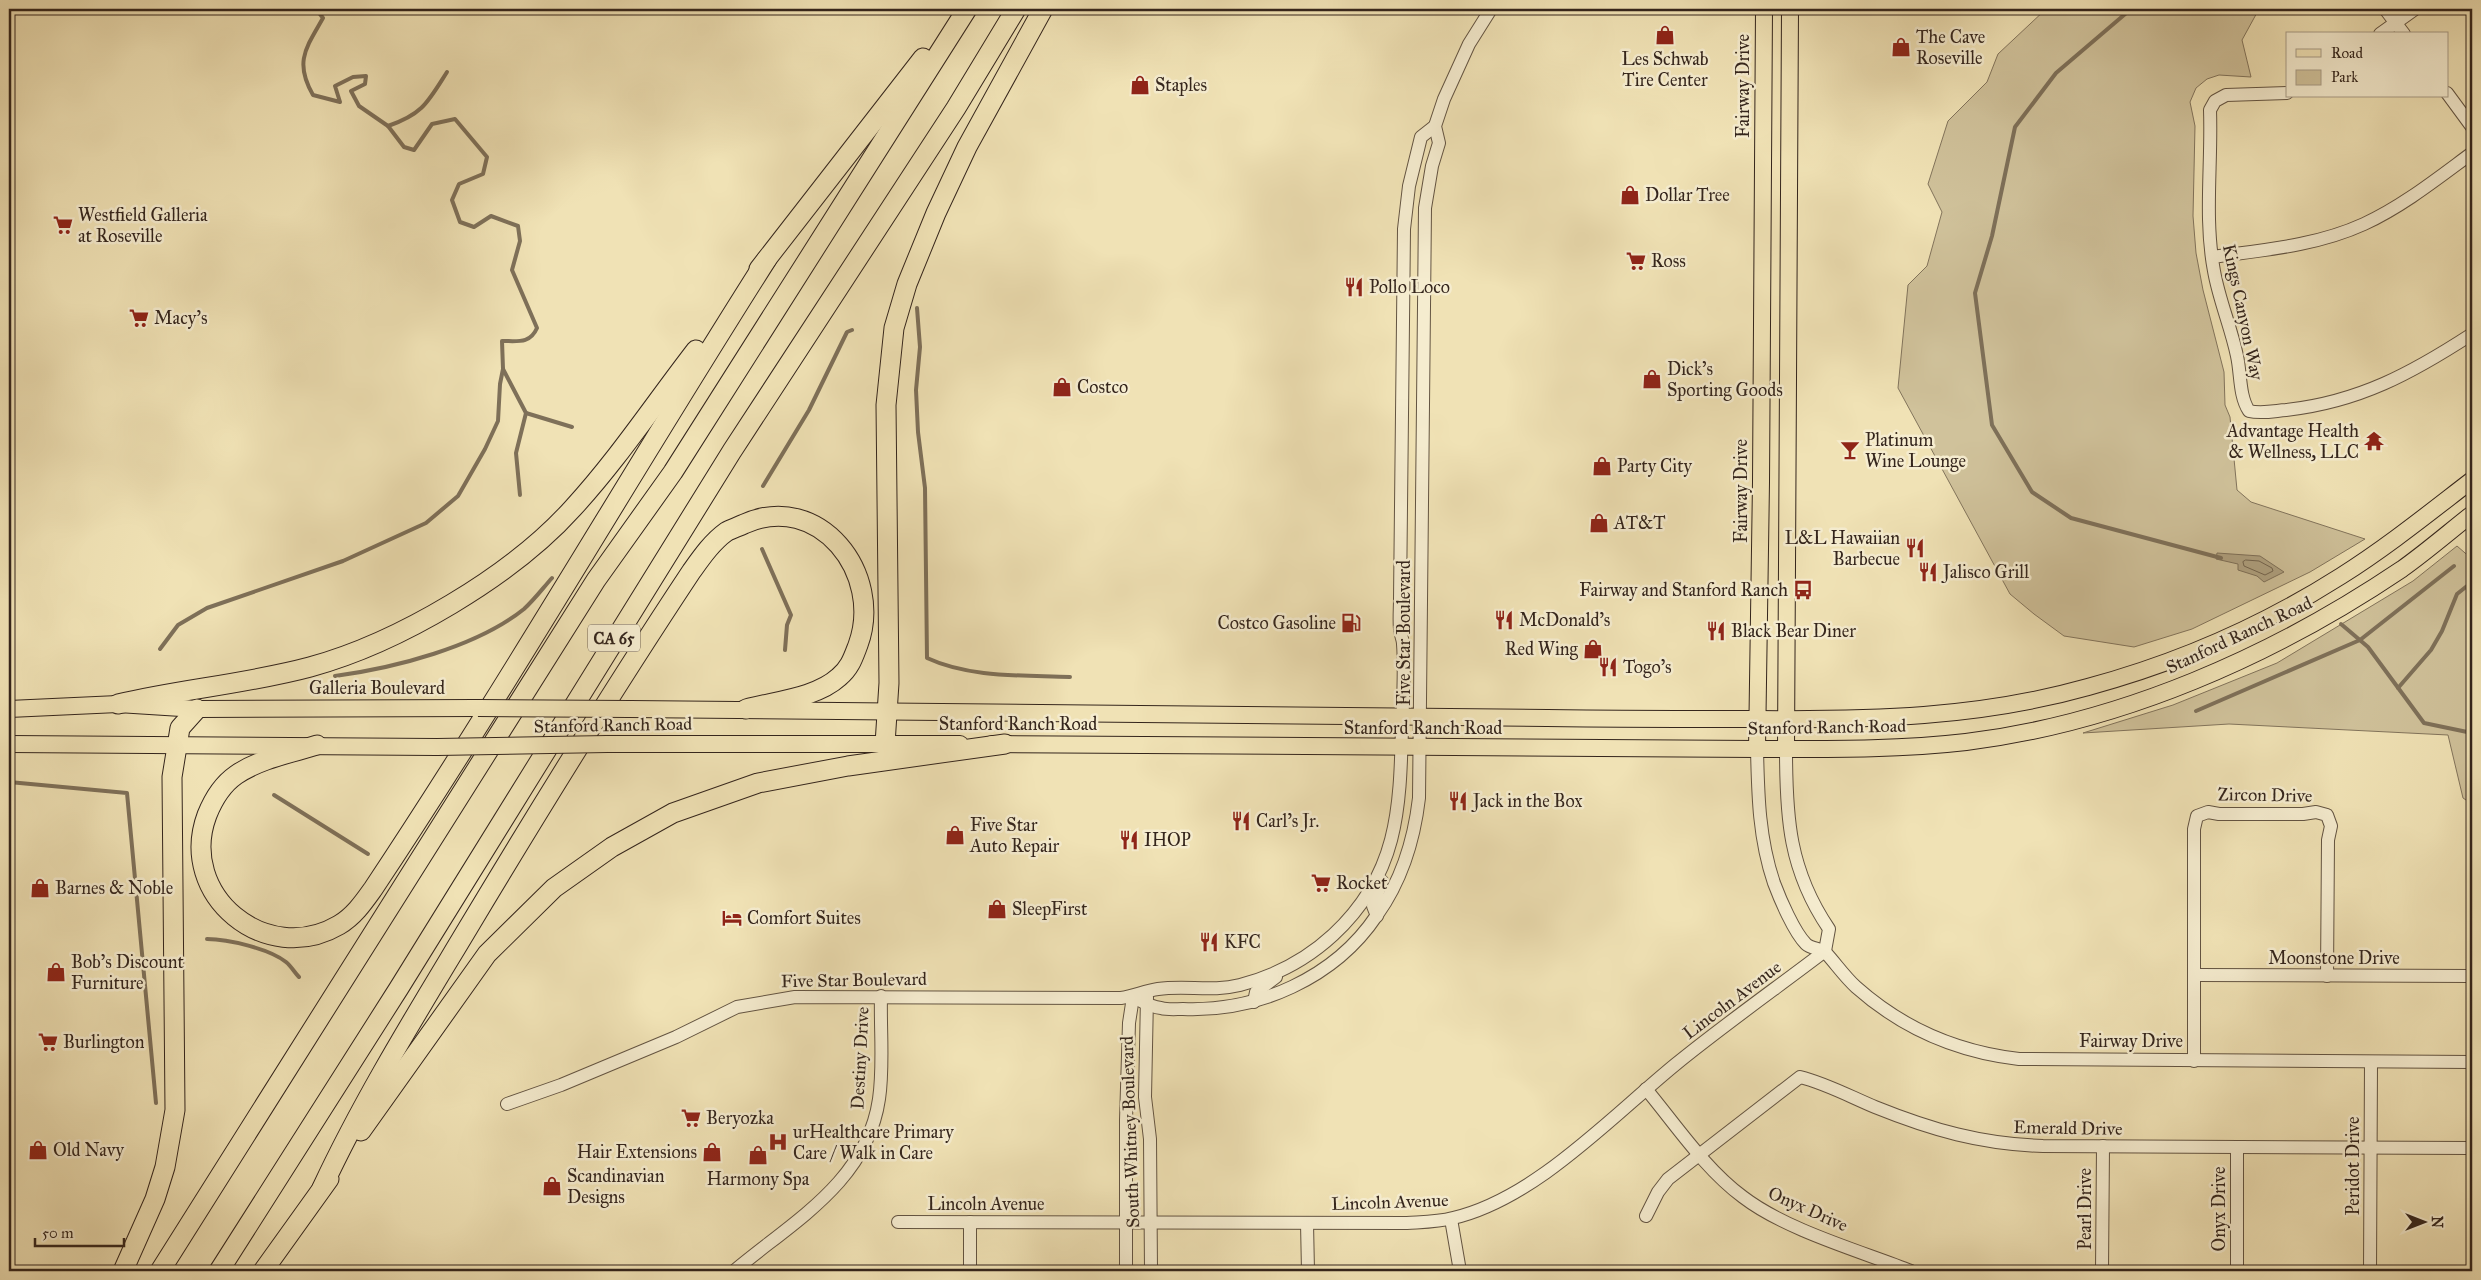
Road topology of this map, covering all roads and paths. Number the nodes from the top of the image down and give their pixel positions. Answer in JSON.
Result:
{"nodes":[{"id":1,"x":1016,"y":9,"type":"edge"},
{"id":2,"x":1043,"y":9,"type":"edge"},
{"id":3,"x":1492,"y":9,"type":"edge"},
{"id":4,"x":1764,"y":9,"type":"edge"},
{"id":5,"x":1790,"y":9,"type":"edge"},
{"id":6,"x":2385,"y":9,"type":"edge"},
{"id":7,"x":2414,"y":9,"type":"edge"},
{"id":8,"x":965,"y":12,"type":"edge"},
{"id":9,"x":2395,"y":23,"type":"junction"},
{"id":10,"x":2383,"y":32,"type":"edge"},
{"id":11,"x":2402,"y":32,"type":"edge"},
{"id":12,"x":2286,"y":93,"type":"edge"},
{"id":13,"x":2448,"y":94,"type":"edge"},
{"id":14,"x":1435,"y":126,"type":"junction"},
{"id":15,"x":2472,"y":126,"type":"edge"},
{"id":16,"x":2472,"y":153,"type":"edge"},
{"id":17,"x":2212,"y":257,"type":"junction"},
{"id":18,"x":767,"y":259,"type":"junction"},
{"id":19,"x":2472,"y":334,"type":"edge"},
{"id":20,"x":1788,"y":376,"type":"junction"},
{"id":21,"x":1762,"y":377,"type":"junction"},
{"id":22,"x":2472,"y":480,"type":"edge"},
{"id":23,"x":2472,"y":514,"type":"edge"},
{"id":24,"x":1400,"y":582,"type":"junction"},
{"id":25,"x":1422,"y":583,"type":"junction"},
{"id":26,"x":118,"y":704,"type":"junction"},
{"id":27,"x":9,"y":709,"type":"edge"},
{"id":28,"x":197,"y":709,"type":"junction"},
{"id":29,"x":746,"y":709,"type":"junction"},
{"id":30,"x":888,"y":710,"type":"junction"},
{"id":31,"x":1402,"y":718,"type":"junction"},
{"id":32,"x":1421,"y":718,"type":"junction"},
{"id":33,"x":1758,"y":719,"type":"junction"},
{"id":34,"x":1786,"y":720,"type":"junction"},
{"id":35,"x":9,"y":744,"type":"edge"},
{"id":36,"x":176,"y":744,"type":"junction"},
{"id":37,"x":885,"y":744,"type":"junction"},
{"id":38,"x":1005,"y":744,"type":"junction"},
{"id":39,"x":317,"y":745,"type":"junction"},
{"id":40,"x":1402,"y":748,"type":"junction"},
{"id":41,"x":1420,"y":748,"type":"junction"},
{"id":42,"x":1757,"y":749,"type":"junction"},
{"id":43,"x":1786,"y":749,"type":"junction"},
{"id":44,"x":1384,"y":864,"type":"junction"},
{"id":45,"x":1377,"y":916,"type":"junction"},
{"id":46,"x":1824,"y":951,"type":"junction"},
{"id":47,"x":1287,"y":968,"type":"junction"},
{"id":48,"x":2195,"y":975,"type":"junction"},
{"id":49,"x":2327,"y":976,"type":"junction"},
{"id":50,"x":2472,"y":976,"type":"edge"},
{"id":51,"x":881,"y":996,"type":"junction"},
{"id":52,"x":1133,"y":996,"type":"junction"},
{"id":53,"x":1147,"y":998,"type":"junction"},
{"id":54,"x":1254,"y":1002,"type":"junction"},
{"id":55,"x":2194,"y":1061,"type":"junction"},
{"id":56,"x":2370,"y":1062,"type":"junction"},
{"id":57,"x":2472,"y":1062,"type":"edge"},
{"id":58,"x":1646,"y":1089,"type":"junction"},
{"id":59,"x":507,"y":1104,"type":"dead end"},
{"id":60,"x":2103,"y":1146,"type":"junction"},
{"id":61,"x":2237,"y":1147,"type":"junction"},
{"id":62,"x":2370,"y":1148,"type":"junction"},
{"id":63,"x":2472,"y":1148,"type":"edge"},
{"id":64,"x":1699,"y":1153,"type":"junction"},
{"id":65,"x":322,"y":1188,"type":"junction"},
{"id":66,"x":1646,"y":1216,"type":"dead end"},
{"id":67,"x":1451,"y":1219,"type":"junction"},
{"id":68,"x":898,"y":1222,"type":"dead end"},
{"id":69,"x":970,"y":1222,"type":"junction"},
{"id":70,"x":1126,"y":1222,"type":"junction"},
{"id":71,"x":1150,"y":1222,"type":"junction"},
{"id":72,"x":1307,"y":1223,"type":"junction"},
{"id":73,"x":123,"y":1271,"type":"edge"},
{"id":74,"x":160,"y":1271,"type":"edge"},
{"id":75,"x":219,"y":1271,"type":"edge"},
{"id":76,"x":262,"y":1271,"type":"edge"},
{"id":77,"x":734,"y":1271,"type":"edge"},
{"id":78,"x":970,"y":1271,"type":"edge"},
{"id":79,"x":1126,"y":1271,"type":"edge"},
{"id":80,"x":1151,"y":1271,"type":"edge"},
{"id":81,"x":1308,"y":1271,"type":"edge"},
{"id":82,"x":1460,"y":1271,"type":"edge"},
{"id":83,"x":1911,"y":1271,"type":"edge"},
{"id":84,"x":2102,"y":1271,"type":"edge"},
{"id":85,"x":2237,"y":1271,"type":"edge"},
{"id":86,"x":2370,"y":1271,"type":"edge"}],
"edges":[{"from":1,"to":75,"type":"highway","number":"CA 65"},
{"from":2,"to":30,"type":"highway"},
{"from":3,"to":14,"type":"street","name":"Five Star Boulevard"},
{"from":4,"to":21,"type":"main road","name":"Fairway Drive"},
{"from":5,"to":20,"type":"main road"},
{"from":6,"to":9,"type":"street"},
{"from":7,"to":9,"type":"street"},
{"from":8,"to":18,"type":"highway"},
{"from":8,"to":74,"type":"highway","number":"CA 65"},
{"from":9,"to":10,"type":"street"},
{"from":9,"to":11,"type":"street"},
{"from":12,"to":17,"type":"street","name":"Kings Canyon Way"},
{"from":13,"to":15,"type":"street"},
{"from":14,"to":24,"type":"street","name":"Five Star Boulevard"},
{"from":14,"to":25,"type":"street","name":"Five Star Boulevard"},
{"from":16,"to":17,"type":"street"},
{"from":17,"to":19,"type":"street","name":"Kings Canyon Way"},
{"from":18,"to":26,"type":"highway"},
{"from":18,"to":39,"type":"highway"},
{"from":20,"to":21,"type":"main road"},
{"from":20,"to":34,"type":"main road"},
{"from":21,"to":33,"type":"main road","name":"Fairway Drive"},
{"from":22,"to":34,"type":"main road","name":"Stanford Ranch Road"},
{"from":23,"to":43,"type":"main road","name":"Stanford Ranch Road"},
{"from":24,"to":25,"type":"street"},
{"from":24,"to":31,"type":"street","name":"Five Star Boulevard"},
{"from":25,"to":32,"type":"street","name":"Five Star Boulevard"},
{"from":26,"to":27,"type":"main road","name":"Galleria Boulevard"},
{"from":26,"to":28,"type":"main road","name":"Galleria Boulevard"},
{"from":28,"to":29,"type":"main road","name":"Galleria Boulevard","bridge":true},
{"from":28,"to":36,"type":"highway"},
{"from":29,"to":30,"type":"main road","name":"Stanford Ranch Road"},
{"from":29,"to":65,"type":"highway"},
{"from":30,"to":31,"type":"main road","name":"Stanford Ranch Road"},
{"from":30,"to":37,"type":"highway"},
{"from":31,"to":32,"type":"main road","name":"Stanford Ranch Road"},
{"from":31,"to":40,"type":"street","name":"Five Star Boulevard"},
{"from":32,"to":33,"type":"main road","name":"Stanford Ranch Road"},
{"from":32,"to":41,"type":"street","name":"Five Star Boulevard"},
{"from":33,"to":34,"type":"main road","name":"Stanford Ranch Road"},
{"from":33,"to":42,"type":"main road","name":"Fairway Drive"},
{"from":34,"to":43,"type":"main road"},
{"from":35,"to":36,"type":"main road"},
{"from":36,"to":39,"type":"main road"},
{"from":36,"to":73,"type":"highway"},
{"from":37,"to":38,"type":"main road","name":"Stanford Ranch Road"},
{"from":37,"to":39,"type":"main road","name":"Stanford Ranch Road","bridge":true},
{"from":38,"to":40,"type":"main road","name":"Stanford Ranch Road"},
{"from":38,"to":65,"type":"highway"},
{"from":40,"to":41,"type":"main road","name":"Stanford Ranch Road"},
{"from":40,"to":44,"type":"street","name":"Five Star Boulevard"},
{"from":41,"to":42,"type":"main road","name":"Stanford Ranch Road"},
{"from":41,"to":45,"type":"street","name":"Five Star Boulevard"},
{"from":42,"to":43,"type":"main road","name":"Stanford Ranch Road"},
{"from":42,"to":46,"type":"street","name":"Fairway Drive"},
{"from":43,"to":46,"type":"street"},
{"from":44,"to":45,"type":"street"},
{"from":44,"to":47,"type":"street","name":"Five Star Boulevard"},
{"from":45,"to":54,"type":"street","name":"Five Star Boulevard"},
{"from":46,"to":55,"type":"street","name":"Fairway Drive"},
{"from":46,"to":58,"type":"street","name":"Lincoln Avenue"},
{"from":47,"to":53,"type":"street","name":"Five Star Boulevard"},
{"from":47,"to":54,"type":"street"},
{"from":48,"to":49,"type":"street","name":"Moonstone Drive"},
{"from":48,"to":49,"type":"street","name":"Zircon Drive"},
{"from":48,"to":55,"type":"street","name":"Zircon Drive"},
{"from":49,"to":50,"type":"street","name":"Moonstone Drive"},
{"from":51,"to":52,"type":"street","name":"Five Star Boulevard"},
{"from":51,"to":59,"type":"street","name":"Five Star Boulevard"},
{"from":51,"to":77,"type":"street","name":"Destiny Drive"},
{"from":52,"to":53,"type":"street","name":"Five Star Boulevard"},
{"from":52,"to":70,"type":"street","name":"South Whitney Boulevard"},
{"from":53,"to":54,"type":"street","name":"Five Star Boulevard"},
{"from":53,"to":71,"type":"street","name":"South Whitney Boulevard"},
{"from":55,"to":56,"type":"street","name":"Fairway Drive"},
{"from":56,"to":57,"type":"street","name":"Fairway Drive"},
{"from":56,"to":62,"type":"street","name":"Peridot Drive"},
{"from":58,"to":64,"type":"street","name":"Onyx Drive"},
{"from":58,"to":67,"type":"street","name":"Lincoln Avenue"},
{"from":60,"to":61,"type":"street","name":"Emerald Drive"},
{"from":60,"to":64,"type":"street","name":"Emerald Drive"},
{"from":60,"to":84,"type":"street","name":"Pearl Drive"},
{"from":61,"to":62,"type":"street","name":"Emerald Drive"},
{"from":61,"to":85,"type":"street","name":"Onyx Drive"},
{"from":62,"to":63,"type":"street","name":"Emerald Drive"},
{"from":62,"to":86,"type":"street","name":"Peridot Drive"},
{"from":64,"to":66,"type":"street"},
{"from":64,"to":83,"type":"street","name":"Onyx Drive"},
{"from":65,"to":76,"type":"highway"},
{"from":67,"to":72,"type":"street","name":"Lincoln Avenue"},
{"from":67,"to":82,"type":"street"},
{"from":68,"to":69,"type":"street","name":"Lincoln Avenue"},
{"from":69,"to":70,"type":"street","name":"Lincoln Avenue"},
{"from":69,"to":78,"type":"street"},
{"from":70,"to":71,"type":"street","name":"Lincoln Avenue"},
{"from":70,"to":79,"type":"street","name":"South Whitney Boulevard"},
{"from":71,"to":72,"type":"street","name":"Lincoln Avenue"},
{"from":71,"to":80,"type":"street","name":"South Whitney Boulevard"},
{"from":72,"to":81,"type":"street"}]}
